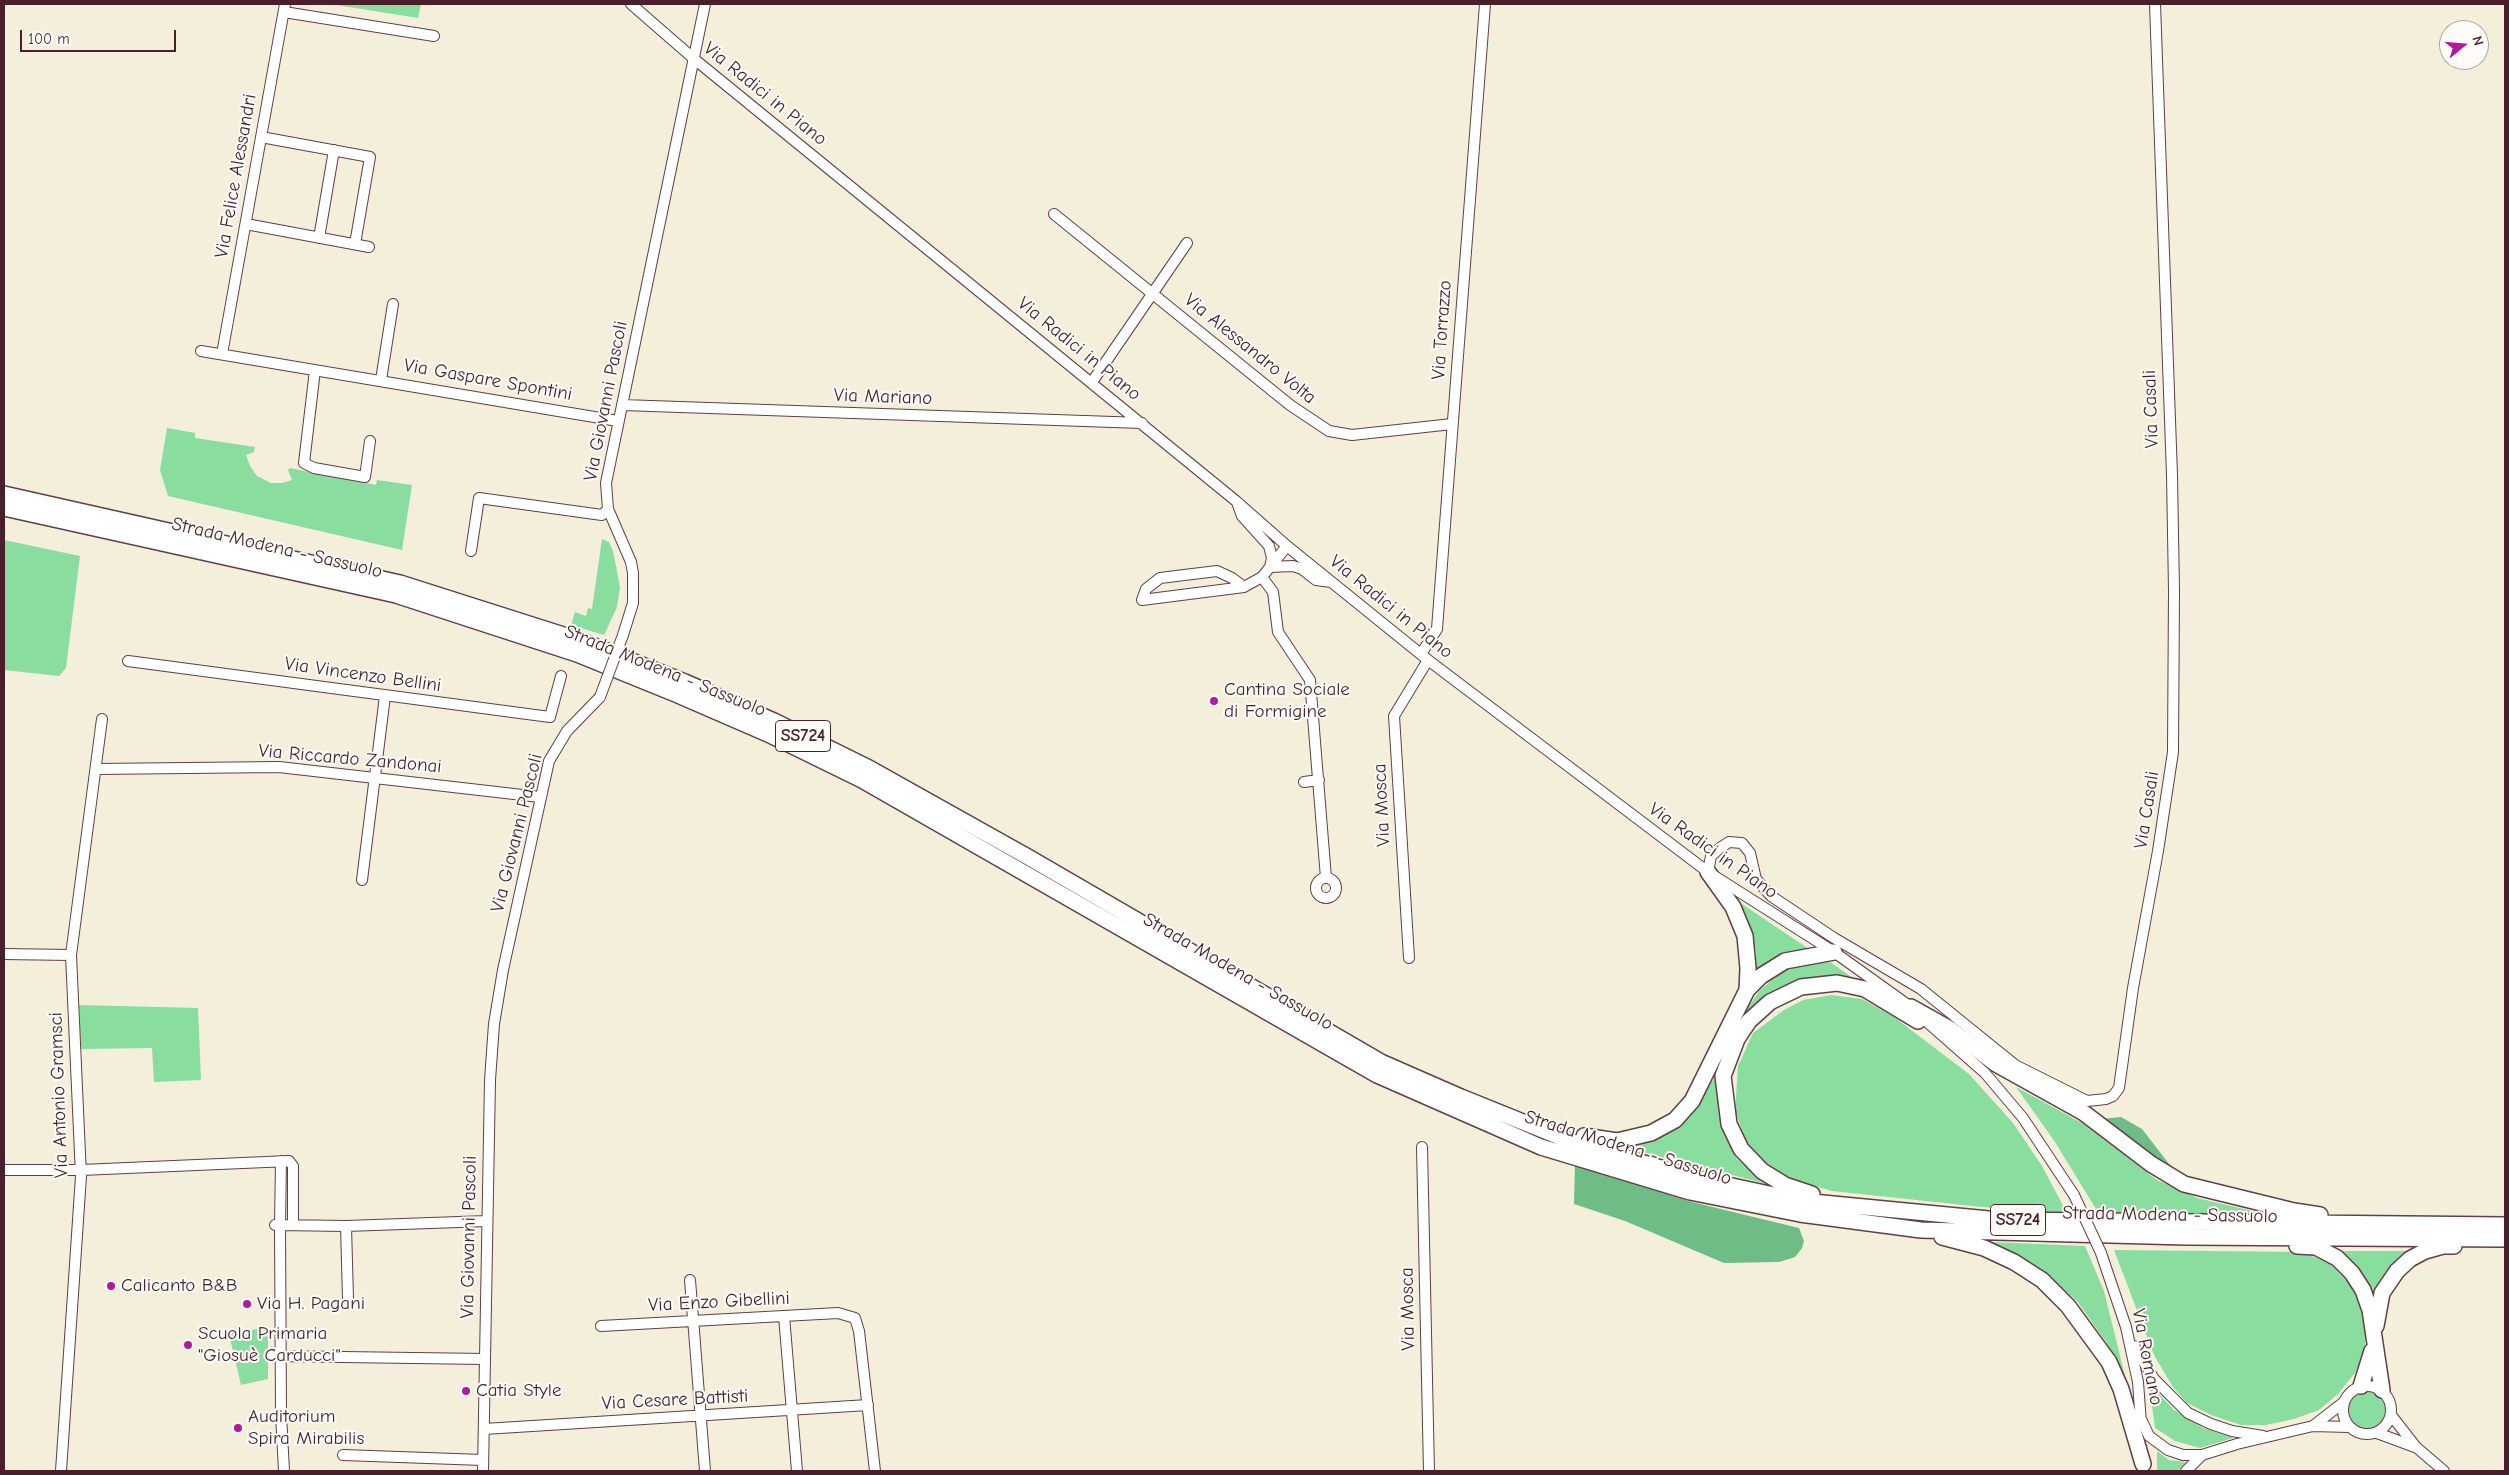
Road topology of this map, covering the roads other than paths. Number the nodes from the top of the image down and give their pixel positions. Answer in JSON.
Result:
{"nodes":[{"id":1,"x":631,"y":4,"type":"edge"},
{"id":2,"x":706,"y":4,"type":"edge"},
{"id":3,"x":1485,"y":4,"type":"edge"},
{"id":4,"x":2155,"y":4,"type":"edge"},
{"id":5,"x":285,"y":8,"type":"edge"},
{"id":6,"x":434,"y":36,"type":"dead end"},
{"id":7,"x":693,"y":58,"type":"junction"},
{"id":8,"x":261,"y":136,"type":"junction"},
{"id":9,"x":334,"y":150,"type":"junction"},
{"id":10,"x":1054,"y":214,"type":"dead end"},
{"id":11,"x":246,"y":224,"type":"junction"},
{"id":12,"x":319,"y":238,"type":"junction"},
{"id":13,"x":1187,"y":243,"type":"dead end"},
{"id":14,"x":354,"y":244,"type":"junction"},
{"id":15,"x":369,"y":247,"type":"dead end"},
{"id":16,"x":1154,"y":293,"type":"junction"},
{"id":17,"x":393,"y":304,"type":"dead end"},
{"id":18,"x":201,"y":351,"type":"dead end"},
{"id":19,"x":222,"y":354,"type":"junction"},
{"id":20,"x":314,"y":370,"type":"junction"},
{"id":21,"x":380,"y":380,"type":"junction"},
{"id":22,"x":1092,"y":382,"type":"junction"},
{"id":23,"x":622,"y":405,"type":"junction"},
{"id":24,"x":618,"y":421,"type":"junction"},
{"id":25,"x":1142,"y":423,"type":"junction"},
{"id":26,"x":1452,"y":424,"type":"junction"},
{"id":27,"x":370,"y":441,"type":"dead end"},
{"id":28,"x":4,"y":494,"type":"edge"},
{"id":29,"x":1236,"y":501,"type":"junction"},
{"id":30,"x":4,"y":508,"type":"edge"},
{"id":31,"x":608,"y":509,"type":"junction"},
{"id":32,"x":1287,"y":546,"type":"junction"},
{"id":33,"x":471,"y":551,"type":"dead end"},
{"id":34,"x":1270,"y":567,"type":"junction"},
{"id":35,"x":1262,"y":577,"type":"junction"},
{"id":36,"x":1332,"y":582,"type":"junction"},
{"id":37,"x":1244,"y":588,"type":"junction"},
{"id":38,"x":1425,"y":657,"type":"junction"},
{"id":39,"x":128,"y":661,"type":"dead end"},
{"id":40,"x":561,"y":676,"type":"dead end"},
{"id":41,"x":385,"y":696,"type":"junction"},
{"id":42,"x":102,"y":719,"type":"dead end"},
{"id":43,"x":96,"y":769,"type":"junction"},
{"id":44,"x":376,"y":777,"type":"junction"},
{"id":45,"x":1319,"y":780,"type":"junction"},
{"id":46,"x":1304,"y":782,"type":"dead end"},
{"id":47,"x":540,"y":797,"type":"junction"},
{"id":48,"x":1708,"y":872,"type":"junction"},
{"id":49,"x":1326,"y":878,"type":"dead end"},
{"id":50,"x":362,"y":880,"type":"dead end"},
{"id":51,"x":1834,"y":952,"type":"junction"},
{"id":52,"x":4,"y":954,"type":"edge"},
{"id":53,"x":71,"y":955,"type":"junction"},
{"id":54,"x":1409,"y":958,"type":"dead end"},
{"id":55,"x":1747,"y":990,"type":"junction"},
{"id":56,"x":1911,"y":1007,"type":"junction"},
{"id":57,"x":1944,"y":1037,"type":"junction"},
{"id":58,"x":1541,"y":1130,"type":"junction"},
{"id":59,"x":1422,"y":1147,"type":"dead end"},
{"id":60,"x":280,"y":1161,"type":"junction"},
{"id":61,"x":4,"y":1170,"type":"edge"},
{"id":62,"x":81,"y":1170,"type":"junction"},
{"id":63,"x":1846,"y":1206,"type":"junction"},
{"id":64,"x":487,"y":1221,"type":"junction"},
{"id":65,"x":2389,"y":1224,"type":"junction"},
{"id":66,"x":277,"y":1225,"type":"junction"},
{"id":67,"x":293,"y":1225,"type":"junction"},
{"id":68,"x":2505,"y":1225,"type":"edge"},
{"id":69,"x":346,"y":1226,"type":"junction"},
{"id":70,"x":1921,"y":1230,"type":"junction"},
{"id":71,"x":2186,"y":1237,"type":"junction"},
{"id":72,"x":2505,"y":1239,"type":"edge"},
{"id":73,"x":2505,"y":1246,"type":"edge"},
{"id":74,"x":2101,"y":1252,"type":"joint"},
{"id":75,"x":690,"y":1280,"type":"dead end"},
{"id":76,"x":348,"y":1299,"type":"dead end"},
{"id":77,"x":784,"y":1316,"type":"junction"},
{"id":78,"x":692,"y":1321,"type":"junction"},
{"id":79,"x":601,"y":1326,"type":"dead end"},
{"id":80,"x":2126,"y":1327,"type":"junction"},
{"id":81,"x":2374,"y":1342,"type":"junction"},
{"id":82,"x":276,"y":1356,"type":"junction"},
{"id":83,"x":485,"y":1359,"type":"junction"},
{"id":84,"x":2361,"y":1386,"type":"junction"},
{"id":85,"x":2382,"y":1390,"type":"junction"},
{"id":86,"x":2344,"y":1402,"type":"junction"},
{"id":87,"x":868,"y":1405,"type":"junction"},
{"id":88,"x":791,"y":1411,"type":"junction"},
{"id":89,"x":2392,"y":1415,"type":"junction"},
{"id":90,"x":700,"y":1416,"type":"junction"},
{"id":91,"x":2141,"y":1419,"type":"junction"},
{"id":92,"x":2313,"y":1426,"type":"junction"},
{"id":93,"x":2350,"y":1427,"type":"junction"},
{"id":94,"x":484,"y":1429,"type":"junction"},
{"id":95,"x":2377,"y":1432,"type":"junction"},
{"id":96,"x":2266,"y":1436,"type":"junction"},
{"id":97,"x":2416,"y":1447,"type":"junction"},
{"id":98,"x":343,"y":1455,"type":"dead end"},
{"id":99,"x":2202,"y":1455,"type":"junction"},
{"id":100,"x":282,"y":1460,"type":"junction"},
{"id":101,"x":483,"y":1460,"type":"junction"},
{"id":102,"x":2143,"y":1468,"type":"edge"},
{"id":103,"x":61,"y":1471,"type":"edge"},
{"id":104,"x":280,"y":1471,"type":"edge"},
{"id":105,"x":284,"y":1471,"type":"edge"},
{"id":106,"x":483,"y":1471,"type":"edge"},
{"id":107,"x":705,"y":1471,"type":"edge"},
{"id":108,"x":797,"y":1471,"type":"edge"},
{"id":109,"x":875,"y":1471,"type":"edge"},
{"id":110,"x":1429,"y":1471,"type":"edge"},
{"id":111,"x":2186,"y":1471,"type":"edge"},
{"id":112,"x":2444,"y":1471,"type":"edge"}],
"edges":[{"from":1,"to":7,"type":"street","name":"Via Radici in Piano"},
{"from":2,"to":7,"type":"street","name":"Via Giovanni Pascoli"},
{"from":3,"to":26,"type":"street","name":"Via Torrazzo"},
{"from":4,"to":48,"type":"street","name":"Via Casali"},
{"from":5,"to":6,"type":"street"},
{"from":5,"to":8,"type":"street","name":"Via Felice Alessandri"},
{"from":7,"to":22,"type":"street","name":"Via Radici in Piano"},
{"from":7,"to":23,"type":"street","name":"Via Giovanni Pascoli"},
{"from":8,"to":9,"type":"street"},
{"from":8,"to":11,"type":"street","name":"Via Felice Alessandri"},
{"from":9,"to":12,"type":"street"},
{"from":9,"to":14,"type":"street"},
{"from":10,"to":16,"type":"street","name":"Via Alessandro Volta"},
{"from":11,"to":12,"type":"street"},
{"from":11,"to":19,"type":"street","name":"Via Felice Alessandri"},
{"from":12,"to":14,"type":"street"},
{"from":13,"to":16,"type":"street"},
{"from":14,"to":15,"type":"street"},
{"from":16,"to":22,"type":"street"},
{"from":16,"to":26,"type":"street","name":"Via Alessandro Volta"},
{"from":17,"to":21,"type":"street","name":"Via Gaspare Spontini"},
{"from":18,"to":19,"type":"street","name":"Via Gaspare Spontini"},
{"from":19,"to":20,"type":"street","name":"Via Gaspare Spontini"},
{"from":20,"to":21,"type":"street","name":"Via Gaspare Spontini"},
{"from":20,"to":27,"type":"street"},
{"from":21,"to":24,"type":"street","name":"Via Gaspare Spontini"},
{"from":22,"to":25,"type":"street","name":"Via Radici in Piano"},
{"from":23,"to":24,"type":"street","name":"Via Giovanni Pascoli"},
{"from":23,"to":25,"type":"street","name":"Via Mariano"},
{"from":24,"to":31,"type":"street","name":"Via Giovanni Pascoli"},
{"from":25,"to":29,"type":"street","name":"Via Radici in Piano"},
{"from":26,"to":38,"type":"street","name":"Via Torrazzo"},
{"from":28,"to":58,"type":"highway","name":"Strada Modena - Sassuolo","number":"SS724"},
{"from":29,"to":32,"type":"street","name":"Via Radici in Piano"},
{"from":29,"to":34,"type":"street"},
{"from":30,"to":70,"type":"highway","name":"Strada Modena - Sassuolo","number":"SS724"},
{"from":31,"to":33,"type":"street"},
{"from":31,"to":47,"type":"street","name":"Via Giovanni Pascoli","bridge":true},
{"from":32,"to":34,"type":"street"},
{"from":32,"to":36,"type":"street","name":"Via Radici in Piano"},
{"from":34,"to":35,"type":"street"},
{"from":34,"to":36,"type":"street"},
{"from":35,"to":37,"type":"street"},
{"from":35,"to":45,"type":"street"},
{"from":36,"to":38,"type":"street","name":"Via Radici in Piano"},
{"from":37,"to":37,"type":"street"},
{"from":38,"to":48,"type":"street","name":"Via Radici in Piano"},
{"from":38,"to":54,"type":"street","name":"Via Mosca"},
{"from":39,"to":41,"type":"street","name":"Via Vincenzo Bellini"},
{"from":40,"to":41,"type":"street","name":"Via Vincenzo Bellini"},
{"from":41,"to":44,"type":"street"},
{"from":42,"to":43,"type":"street","name":"Via Antonio Gramsci"},
{"from":43,"to":44,"type":"street","name":"Via Riccardo Zandonai"},
{"from":43,"to":53,"type":"street","name":"Via Antonio Gramsci"},
{"from":44,"to":47,"type":"street","name":"Via Riccardo Zandonai"},
{"from":44,"to":50,"type":"street"},
{"from":45,"to":46,"type":"street"},
{"from":45,"to":49,"type":"street"},
{"from":47,"to":64,"type":"street","name":"Via Giovanni Pascoli"},
{"from":48,"to":51,"type":"street","name":"Via Radici in Piano"},
{"from":48,"to":55,"type":"highway"},
{"from":51,"to":55,"type":"highway"},
{"from":51,"to":56,"type":"street","name":"Via Radici in Piano"},
{"from":52,"to":53,"type":"street"},
{"from":53,"to":62,"type":"street","name":"Via Antonio Gramsci"},
{"from":55,"to":58,"type":"highway"},
{"from":56,"to":57,"type":"street","name":"Via Radici in Piano"},
{"from":56,"to":65,"type":"highway"},
{"from":57,"to":63,"type":"highway"},
{"from":57,"to":74,"type":"street","name":"Via Radici in Piano","bridge":true},
{"from":58,"to":63,"type":"highway","name":"Strada Modena - Sassuolo","number":"SS724"},
{"from":59,"to":110,"type":"street","name":"Via Mosca"},
{"from":60,"to":62,"type":"street"},
{"from":60,"to":66,"type":"street"},
{"from":60,"to":67,"type":"street"},
{"from":61,"to":62,"type":"street"},
{"from":62,"to":103,"type":"street","name":"Via Antonio Gramsci"},
{"from":63,"to":65,"type":"highway","name":"Strada Modena - Sassuolo","number":"SS724"},
{"from":64,"to":69,"type":"street"},
{"from":64,"to":83,"type":"street","name":"Via Giovanni Pascoli"},
{"from":65,"to":68,"type":"highway","name":"Strada Modena - Sassuolo","number":"SS724"},
{"from":66,"to":67,"type":"street"},
{"from":66,"to":82,"type":"street"},
{"from":67,"to":69,"type":"street"},
{"from":69,"to":76,"type":"street"},
{"from":70,"to":71,"type":"highway","name":"Strada Modena - Sassuolo","number":"SS724"},
{"from":70,"to":102,"type":"highway"},
{"from":71,"to":72,"type":"highway","name":"Strada Modena - Sassuolo","number":"SS724"},
{"from":71,"to":81,"type":"highway"},
{"from":73,"to":81,"type":"highway"},
{"from":74,"to":80,"type":"street","name":"Via Romano"},
{"from":75,"to":78,"type":"street"},
{"from":77,"to":78,"type":"street","name":"Via Enzo Gibellini"},
{"from":77,"to":87,"type":"street","name":"Via Enzo Gibellini"},
{"from":77,"to":88,"type":"street"},
{"from":78,"to":79,"type":"street","name":"Via Enzo Gibellini"},
{"from":78,"to":90,"type":"street"},
{"from":80,"to":91,"type":"street","name":"Via Romano"},
{"from":80,"to":96,"type":"street"},
{"from":81,"to":84,"type":"highway"},
{"from":81,"to":85,"type":"highway"},
{"from":82,"to":83,"type":"street"},
{"from":82,"to":100,"type":"street"},
{"from":83,"to":94,"type":"street","name":"Via Giovanni Pascoli"},
{"from":84,"to":85,"type":"street"},
{"from":84,"to":86,"type":"street"},
{"from":85,"to":89,"type":"street"},
{"from":86,"to":92,"type":"street"},
{"from":86,"to":93,"type":"street"},
{"from":87,"to":88,"type":"street","name":"Via Cesare Battisti"},
{"from":87,"to":109,"type":"street"},
{"from":88,"to":90,"type":"street","name":"Via Cesare Battisti"},
{"from":88,"to":108,"type":"street"},
{"from":89,"to":95,"type":"street"},
{"from":89,"to":97,"type":"street"},
{"from":90,"to":94,"type":"street","name":"Via Cesare Battisti"},
{"from":90,"to":107,"type":"street"},
{"from":91,"to":99,"type":"street"},
{"from":91,"to":102,"type":"street","name":"Via Romano"},
{"from":92,"to":93,"type":"street"},
{"from":92,"to":96,"type":"street"},
{"from":93,"to":95,"type":"street"},
{"from":94,"to":101,"type":"street","name":"Via Giovanni Pascoli"},
{"from":95,"to":97,"type":"street"},
{"from":96,"to":99,"type":"street"},
{"from":97,"to":112,"type":"street"},
{"from":98,"to":101,"type":"street"},
{"from":99,"to":111,"type":"street"},
{"from":100,"to":104,"type":"street"},
{"from":100,"to":105,"type":"street"},
{"from":101,"to":106,"type":"street","name":"Via Giovanni Pascoli"}]}
